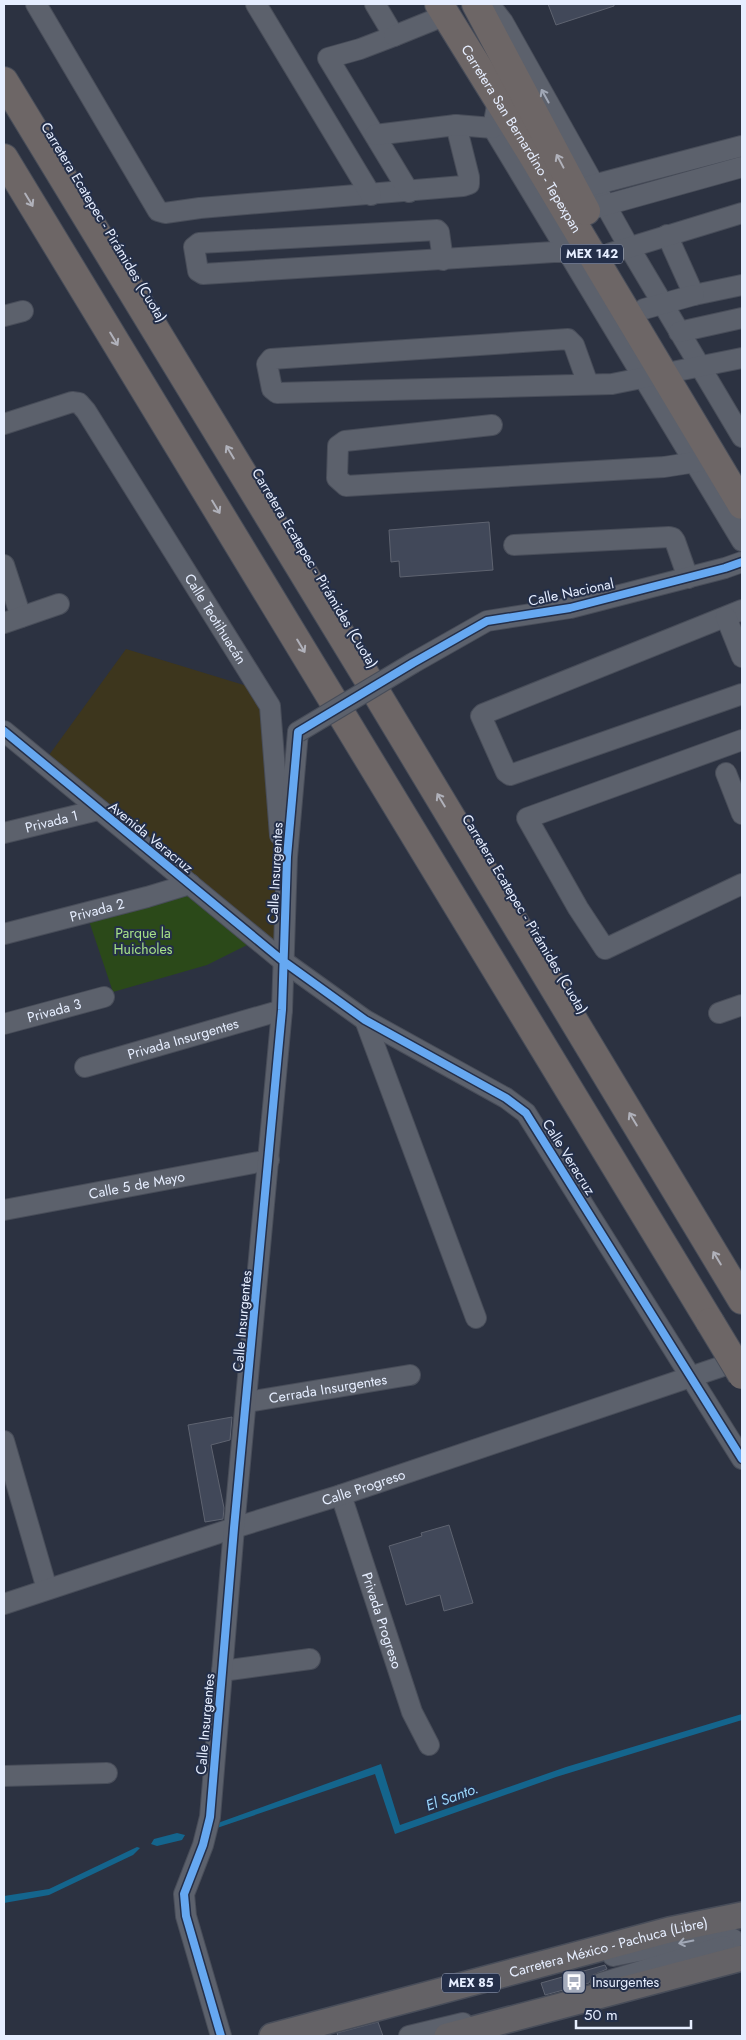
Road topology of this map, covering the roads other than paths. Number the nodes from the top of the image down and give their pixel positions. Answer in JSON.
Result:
{"nodes":[{"id":1,"x":36,"y":4,"type":"edge"},
{"id":2,"x":256,"y":4,"type":"edge"},
{"id":3,"x":375,"y":4,"type":"edge"},
{"id":4,"x":476,"y":4,"type":"edge"},
{"id":5,"x":489,"y":4,"type":"edge"},
{"id":6,"x":443,"y":10,"type":"edge"},
{"id":7,"x":394,"y":36,"type":"junction"},
{"id":8,"x":4,"y":81,"type":"edge"},
{"id":9,"x":498,"y":100,"type":"junction"},
{"id":10,"x":456,"y":125,"type":"junction"},
{"id":11,"x":494,"y":128,"type":"junction"},
{"id":12,"x":375,"y":135,"type":"junction"},
{"id":13,"x":742,"y":146,"type":"edge"},
{"id":14,"x":4,"y":158,"type":"edge"},
{"id":15,"x":742,"y":167,"type":"edge"},
{"id":16,"x":409,"y":192,"type":"junction"},
{"id":17,"x":371,"y":195,"type":"junction"},
{"id":18,"x":590,"y":197,"type":"junction"},
{"id":19,"x":742,"y":214,"type":"edge"},
{"id":20,"x":667,"y":235,"type":"junction"},
{"id":21,"x":620,"y":250,"type":"junction"},
{"id":22,"x":568,"y":252,"type":"junction"},
{"id":23,"x":443,"y":260,"type":"junction"},
{"id":24,"x":742,"y":285,"type":"edge"},
{"id":25,"x":694,"y":296,"type":"junction"},
{"id":26,"x":653,"y":306,"type":"junction"},
{"id":27,"x":23,"y":311,"type":"dead end"},
{"id":28,"x":4,"y":316,"type":"edge"},
{"id":29,"x":742,"y":318,"type":"edge"},
{"id":30,"x":679,"y":332,"type":"junction"},
{"id":31,"x":742,"y":358,"type":"edge"},
{"id":32,"x":671,"y":372,"type":"junction"},
{"id":33,"x":588,"y":384,"type":"junction"},
{"id":34,"x":4,"y":424,"type":"edge"},
{"id":35,"x":492,"y":425,"type":"dead end"},
{"id":36,"x":742,"y":437,"type":"edge"},
{"id":37,"x":706,"y":461,"type":"junction"},
{"id":38,"x":742,"y":495,"type":"edge"},
{"id":39,"x":742,"y":541,"type":"edge"},
{"id":40,"x":514,"y":545,"type":"dead end"},
{"id":41,"x":742,"y":562,"type":"edge"},
{"id":42,"x":4,"y":565,"type":"edge"},
{"id":43,"x":688,"y":578,"type":"junction"},
{"id":44,"x":59,"y":604,"type":"dead end"},
{"id":45,"x":734,"y":613,"type":"edge"},
{"id":46,"x":13,"y":620,"type":"edge"},
{"id":47,"x":742,"y":657,"type":"edge"},
{"id":48,"x":413,"y":663,"type":"joint"},
{"id":49,"x":742,"y":694,"type":"edge"},
{"id":50,"x":4,"y":731,"type":"edge"},
{"id":51,"x":742,"y":740,"type":"edge"},
{"id":52,"x":726,"y":773,"type":"dead end"},
{"id":53,"x":98,"y":810,"type":"junction"},
{"id":54,"x":742,"y":814,"type":"edge"},
{"id":55,"x":4,"y":834,"type":"edge"},
{"id":56,"x":287,"y":857,"type":"junction"},
{"id":57,"x":190,"y":884,"type":"junction"},
{"id":58,"x":742,"y":884,"type":"edge"},
{"id":59,"x":4,"y":934,"type":"edge"},
{"id":60,"x":283,"y":961,"type":"junction"},
{"id":61,"x":104,"y":997,"type":"dead end"},
{"id":62,"x":742,"y":1005,"type":"edge"},
{"id":63,"x":282,"y":1010,"type":"junction"},
{"id":64,"x":719,"y":1014,"type":"dead end"},
{"id":65,"x":365,"y":1020,"type":"junction"},
{"id":66,"x":4,"y":1024,"type":"edge"},
{"id":67,"x":85,"y":1067,"type":"dead end"},
{"id":68,"x":269,"y":1160,"type":"junction"},
{"id":69,"x":4,"y":1210,"type":"edge"},
{"id":70,"x":742,"y":1300,"type":"edge"},
{"id":71,"x":476,"y":1318,"type":"dead end"},
{"id":72,"x":731,"y":1371,"type":"edge"},
{"id":73,"x":410,"y":1375,"type":"dead end"},
{"id":74,"x":691,"y":1378,"type":"junction"},
{"id":75,"x":247,"y":1402,"type":"junction"},
{"id":76,"x":4,"y":1441,"type":"edge"},
{"id":77,"x":742,"y":1459,"type":"edge"},
{"id":78,"x":341,"y":1495,"type":"junction"},
{"id":79,"x":234,"y":1528,"type":"junction"},
{"id":80,"x":47,"y":1589,"type":"junction"},
{"id":81,"x":4,"y":1604,"type":"edge"},
{"id":82,"x":310,"y":1659,"type":"dead end"},
{"id":83,"x":222,"y":1671,"type":"junction"},
{"id":84,"x":429,"y":1745,"type":"dead end"},
{"id":85,"x":107,"y":1774,"type":"dead end"},
{"id":86,"x":4,"y":1776,"type":"edge"},
{"id":87,"x":742,"y":1907,"type":"edge"},
{"id":88,"x":742,"y":1914,"type":"edge"},
{"id":89,"x":669,"y":1930,"type":"junction"},
{"id":90,"x":739,"y":1945,"type":"edge"},
{"id":91,"x":715,"y":1964,"type":"junction"},
{"id":92,"x":742,"y":1967,"type":"edge"},
{"id":93,"x":221,"y":2036,"type":"edge"},
{"id":94,"x":272,"y":2036,"type":"edge"},
{"id":95,"x":314,"y":2036,"type":"edge"},
{"id":96,"x":409,"y":2036,"type":"edge"},
{"id":97,"x":447,"y":2036,"type":"edge"}],
"edges":[{"from":1,"to":17,"type":"street"},
{"from":2,"to":17,"type":"street"},
{"from":3,"to":7,"type":"street"},
{"from":18,"to":4,"type":"highway","name":"Carretera San Bernardino - Tepexpan","number":"MEX 142","one_way":true},
{"from":18,"to":5,"type":"street","one_way":true},
{"from":6,"to":7,"type":"street"},
{"from":6,"to":9,"type":"highway","name":"Carretera San Bernardino - Tepexpan","number":"MEX 142"},
{"from":7,"to":12,"type":"street"},
{"from":70,"to":8,"type":"highway","name":"Carretera Ecatepec - Pirámides (Cuota)","one_way":true},
{"from":9,"to":11,"type":"street"},
{"from":9,"to":32,"type":"highway","name":"Carretera San Bernardino - Tepexpan","number":"MEX 142"},
{"from":10,"to":11,"type":"street"},
{"from":10,"to":12,"type":"street"},
{"from":10,"to":16,"type":"street"},
{"from":11,"to":22,"type":"street"},
{"from":12,"to":16,"type":"street"},
{"from":13,"to":18,"type":"street"},
{"from":14,"to":72,"type":"highway","one_way":true,"bridge":true},
{"from":15,"to":18,"type":"street"},
{"from":16,"to":17,"type":"street"},
{"from":18,"to":21,"type":"highway","name":"Carretera San Bernardino - Tepexpan","number":"MEX 142"},
{"from":19,"to":20,"type":"street"},
{"from":20,"to":21,"type":"street"},
{"from":20,"to":25,"type":"street"},
{"from":21,"to":26,"type":"highway","name":"Carretera San Bernardino - Tepexpan","number":"MEX 142"},
{"from":22,"to":23,"type":"street"},
{"from":22,"to":32,"type":"street"},
{"from":23,"to":23,"type":"street"},
{"from":24,"to":25,"type":"street"},
{"from":25,"to":26,"type":"street"},
{"from":26,"to":30,"type":"street"},
{"from":26,"to":32,"type":"highway","name":"Carretera San Bernardino - Tepexpan","number":"MEX 142"},
{"from":27,"to":28,"type":"street"},
{"from":29,"to":30,"type":"street"},
{"from":30,"to":32,"type":"street"},
{"from":31,"to":32,"type":"street"},
{"from":32,"to":33,"type":"street"},
{"from":32,"to":36,"type":"street"},
{"from":32,"to":37,"type":"highway","name":"Carretera San Bernardino - Tepexpan","number":"MEX 142"},
{"from":32,"to":38,"type":"highway","name":"Carretera San Bernardino - Tepexpan","number":"MEX 142"},
{"from":33,"to":33,"type":"street"},
{"from":34,"to":56,"type":"street","name":"Calle Teotihuacán"},
{"from":35,"to":37,"type":"street"},
{"from":37,"to":38,"type":"highway","name":"Carretera San Bernardino - Tepexpan","number":"MEX 142"},
{"from":37,"to":39,"type":"street"},
{"from":40,"to":43,"type":"street"},
{"from":41,"to":43,"type":"street","name":"Calle Nacional"},
{"from":42,"to":46,"type":"street"},
{"from":43,"to":48,"type":"street","name":"Calle Nacional"},
{"from":44,"to":46,"type":"street"},
{"from":45,"to":47,"type":"street"},
{"from":45,"to":49,"type":"street"},
{"from":48,"to":56,"type":"street","name":"Calle Insurgentes","bridge":true},
{"from":50,"to":53,"type":"street","name":"Avenida Veracruz"},
{"from":51,"to":58,"type":"street"},
{"from":52,"to":54,"type":"street"},
{"from":53,"to":55,"type":"street","name":"Privada 1"},
{"from":53,"to":57,"type":"street","name":"Avenida Veracruz"},
{"from":56,"to":60,"type":"street","name":"Calle Insurgentes"},
{"from":57,"to":59,"type":"street","name":"Privada 2"},
{"from":57,"to":60,"type":"street","name":"Avenida Veracruz"},
{"from":60,"to":63,"type":"street","name":"Calle Insurgentes"},
{"from":60,"to":65,"type":"street","name":"Calle Veracruz"},
{"from":61,"to":66,"type":"street","name":"Privada 3"},
{"from":62,"to":64,"type":"street"},
{"from":63,"to":67,"type":"street","name":"Privada Insurgentes"},
{"from":63,"to":68,"type":"street","name":"Calle Insurgentes"},
{"from":65,"to":71,"type":"street"},
{"from":65,"to":74,"type":"street","name":"Calle Veracruz"},
{"from":68,"to":69,"type":"street","name":"Calle 5 de Mayo"},
{"from":68,"to":75,"type":"street","name":"Calle Insurgentes"},
{"from":72,"to":74,"type":"street","name":"Calle Progreso"},
{"from":73,"to":75,"type":"street","name":"Cerrada Insurgentes"},
{"from":74,"to":77,"type":"street","name":"Calle Veracruz"},
{"from":74,"to":78,"type":"street","name":"Calle Progreso"},
{"from":75,"to":79,"type":"street","name":"Calle Insurgentes"},
{"from":76,"to":80,"type":"street"},
{"from":78,"to":79,"type":"street","name":"Calle Progreso"},
{"from":78,"to":84,"type":"street","name":"Privada Progreso"},
{"from":79,"to":80,"type":"street","name":"Calle Progreso"},
{"from":79,"to":83,"type":"street","name":"Calle Insurgentes"},
{"from":80,"to":81,"type":"street","name":"Calle Progreso"},
{"from":82,"to":83,"type":"street"},
{"from":83,"to":93,"type":"street","name":"Calle Insurgentes"},
{"from":85,"to":86,"type":"street"},
{"from":87,"to":89,"type":"main road"},
{"from":88,"to":89,"type":"main road","name":"Carretera México - Pachuca (Libre)","number":"MEX 85"},
{"from":89,"to":94,"type":"main road","name":"Carretera México - Pachuca (Libre)","number":"MEX 85"},
{"from":90,"to":91,"type":"main road"},
{"from":90,"to":95,"type":"street","one_way":true},
{"from":90,"to":96,"type":"street"},
{"from":91,"to":92,"type":"main road"},
{"from":91,"to":97,"type":"main road"}]}
